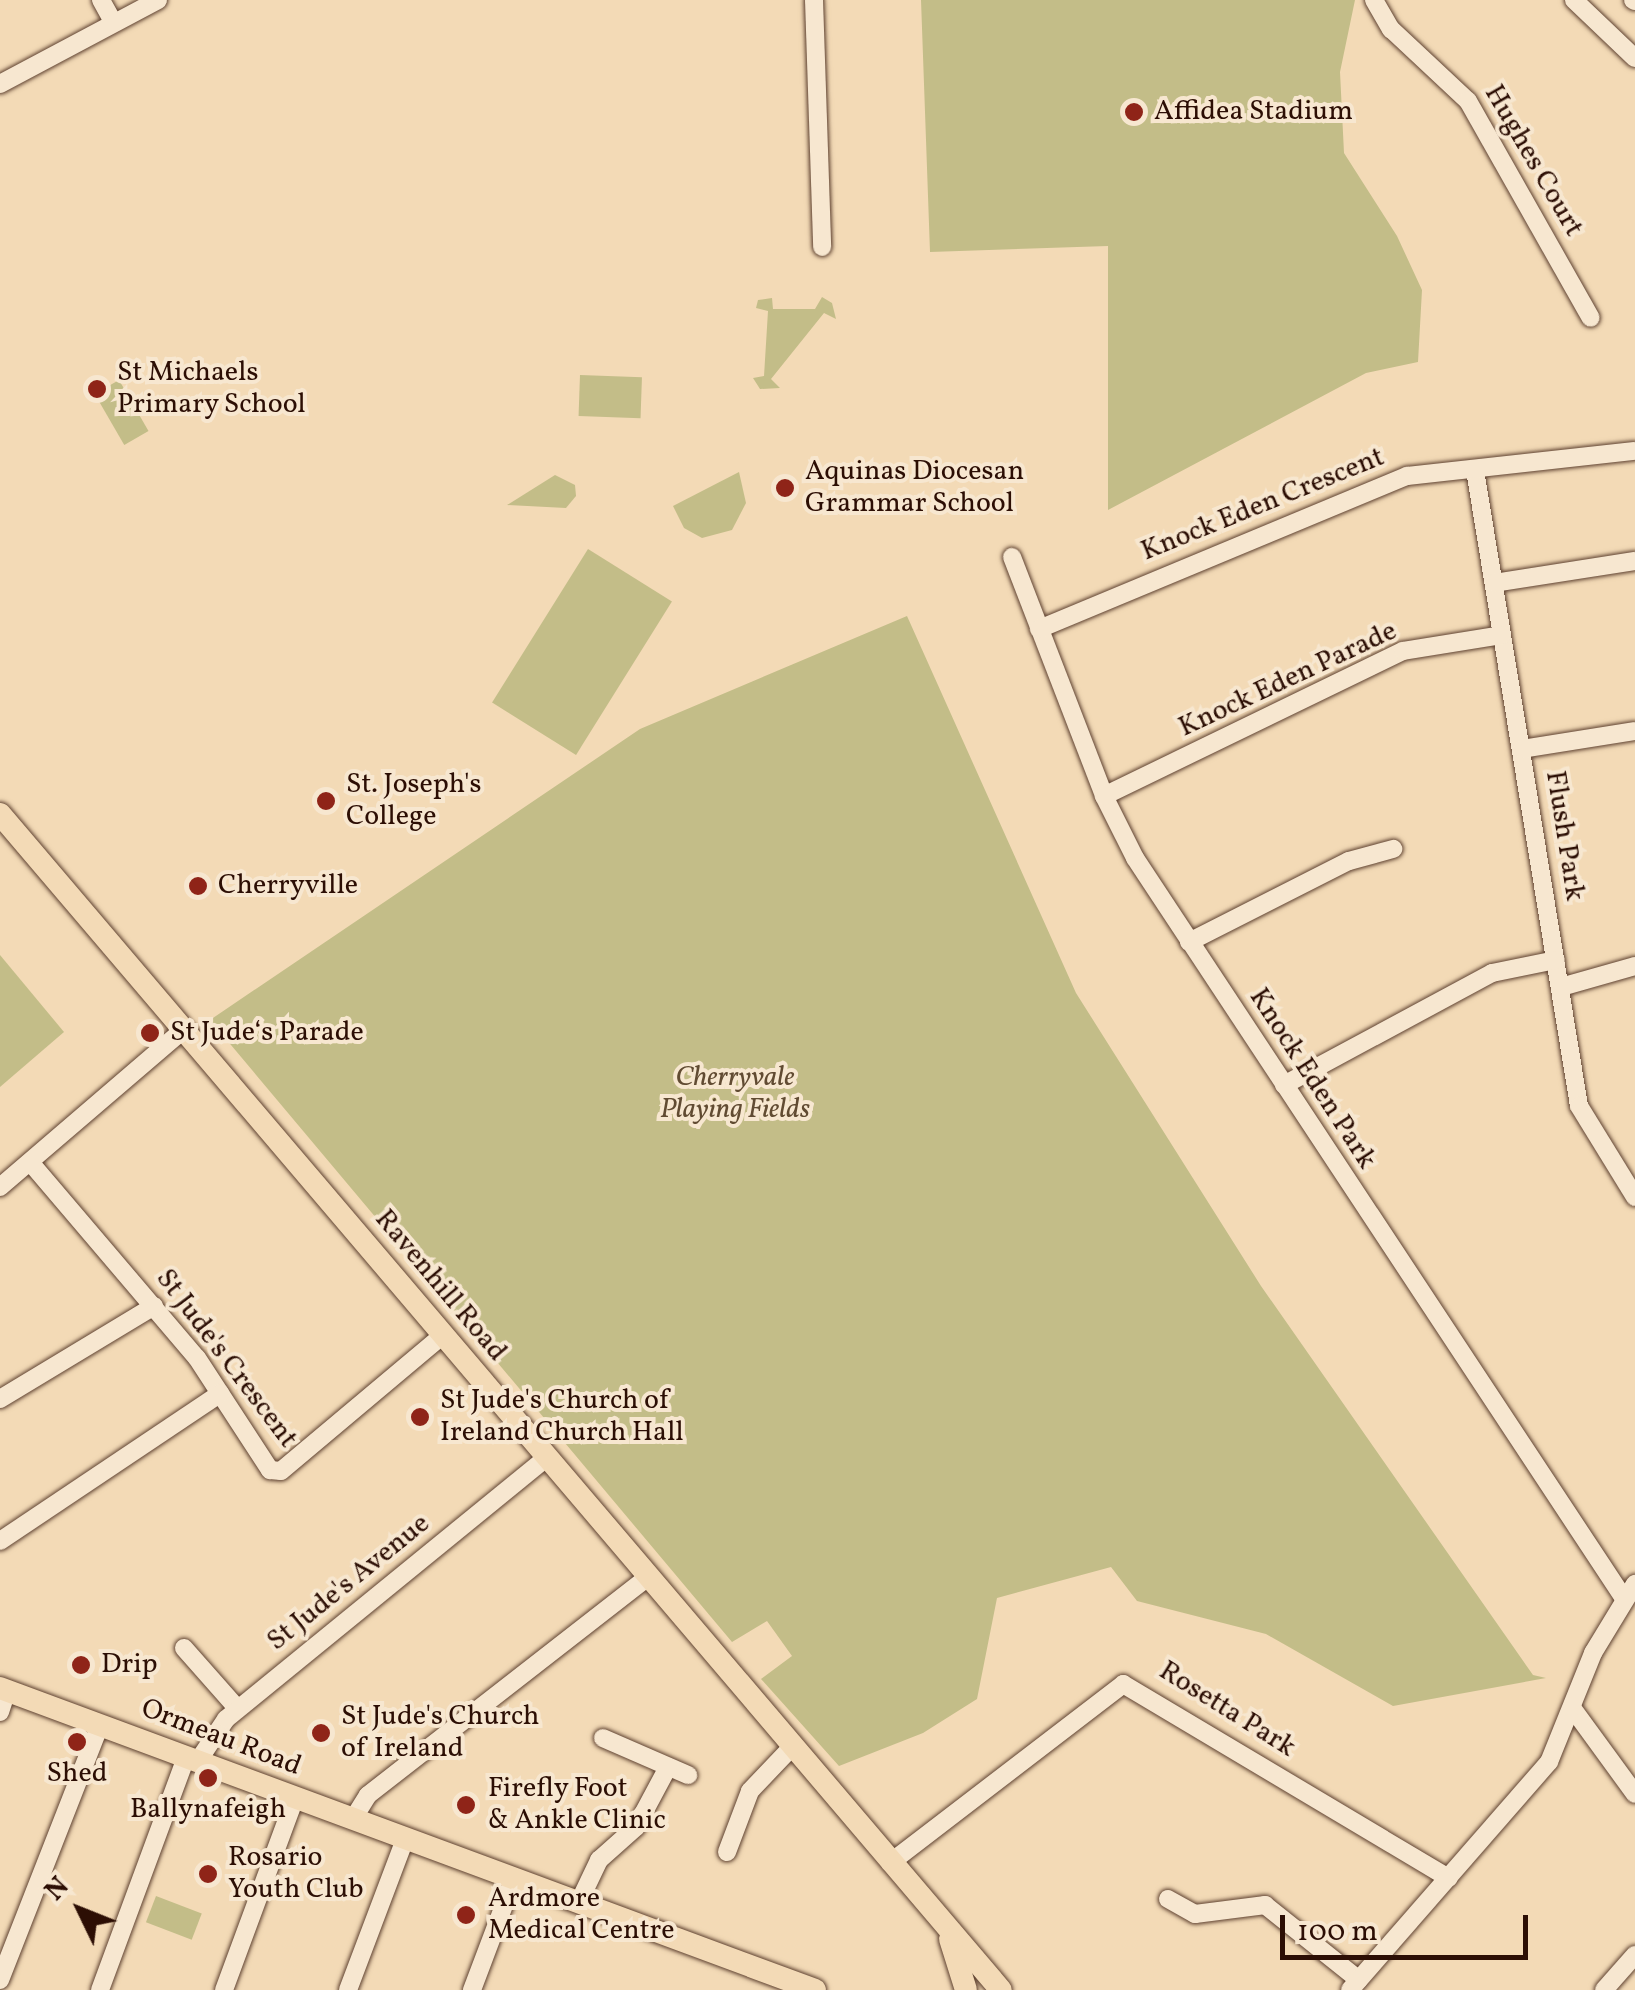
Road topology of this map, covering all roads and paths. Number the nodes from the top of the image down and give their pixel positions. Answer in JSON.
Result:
{"nodes":[{"id":1,"x":101,"y":0,"type":"edge"},
{"id":2,"x":158,"y":0,"type":"edge"},
{"id":3,"x":814,"y":0,"type":"edge"},
{"id":4,"x":1374,"y":0,"type":"edge"},
{"id":5,"x":1574,"y":0,"type":"edge"},
{"id":6,"x":113,"y":22,"type":"junction"},
{"id":7,"x":1631,"y":45,"type":"edge"},
{"id":8,"x":0,"y":84,"type":"edge"},
{"id":9,"x":822,"y":247,"type":"dead end"},
{"id":10,"x":1591,"y":318,"type":"dead end"},
{"id":11,"x":1635,"y":452,"type":"edge"},
{"id":12,"x":1475,"y":470,"type":"junction"},
{"id":13,"x":1012,"y":557,"type":"dead end"},
{"id":14,"x":1635,"y":561,"type":"edge"},
{"id":15,"x":1494,"y":583,"type":"junction"},
{"id":16,"x":1039,"y":628,"type":"junction"},
{"id":17,"x":1502,"y":635,"type":"junction"},
{"id":18,"x":1635,"y":730,"type":"edge"},
{"id":19,"x":1522,"y":749,"type":"junction"},
{"id":20,"x":1104,"y":796,"type":"junction"},
{"id":21,"x":0,"y":814,"type":"edge"},
{"id":22,"x":1393,"y":848,"type":"dead end"},
{"id":23,"x":1188,"y":942,"type":"junction"},
{"id":24,"x":1556,"y":960,"type":"junction"},
{"id":25,"x":1635,"y":966,"type":"edge"},
{"id":26,"x":1561,"y":986,"type":"junction"},
{"id":27,"x":183,"y":1030,"type":"junction"},
{"id":28,"x":1284,"y":1084,"type":"junction"},
{"id":29,"x":30,"y":1162,"type":"junction"},
{"id":30,"x":0,"y":1187,"type":"edge"},
{"id":31,"x":1635,"y":1197,"type":"edge"},
{"id":32,"x":154,"y":1306,"type":"junction"},
{"id":33,"x":443,"y":1335,"type":"junction"},
{"id":34,"x":220,"y":1394,"type":"junction"},
{"id":35,"x":0,"y":1399,"type":"edge"},
{"id":36,"x":546,"y":1457,"type":"junction"},
{"id":37,"x":0,"y":1541,"type":"edge"},
{"id":38,"x":648,"y":1577,"type":"junction"},
{"id":39,"x":1630,"y":1592,"type":"edge"},
{"id":40,"x":184,"y":1648,"type":"dead end"},
{"id":41,"x":2,"y":1697,"type":"edge"},
{"id":42,"x":238,"y":1708,"type":"junction"},
{"id":43,"x":1573,"y":1708,"type":"junction"},
{"id":44,"x":100,"y":1725,"type":"junction"},
{"id":45,"x":602,"y":1738,"type":"dead end"},
{"id":46,"x":791,"y":1748,"type":"junction"},
{"id":47,"x":192,"y":1759,"type":"junction"},
{"id":48,"x":668,"y":1766,"type":"junction"},
{"id":49,"x":688,"y":1775,"type":"dead end"},
{"id":50,"x":1635,"y":1794,"type":"edge"},
{"id":51,"x":295,"y":1798,"type":"junction"},
{"id":52,"x":353,"y":1819,"type":"junction"},
{"id":53,"x":404,"y":1839,"type":"junction"},
{"id":54,"x":727,"y":1852,"type":"dead end"},
{"id":55,"x":890,"y":1864,"type":"junction"},
{"id":56,"x":514,"y":1878,"type":"junction"},
{"id":57,"x":1449,"y":1878,"type":"junction"},
{"id":58,"x":1168,"y":1899,"type":"dead end"},
{"id":59,"x":579,"y":1902,"type":"junction"},
{"id":60,"x":949,"y":1935,"type":"junction"},
{"id":61,"x":1635,"y":1955,"type":"edge"},
{"id":62,"x":0,"y":1980,"type":"edge"},
{"id":63,"x":1355,"y":1985,"type":"edge"},
{"id":64,"x":100,"y":1990,"type":"edge"},
{"id":65,"x":224,"y":1990,"type":"edge"},
{"id":66,"x":348,"y":1990,"type":"edge"},
{"id":67,"x":472,"y":1990,"type":"edge"},
{"id":68,"x":815,"y":1990,"type":"edge"},
{"id":69,"x":966,"y":1990,"type":"edge"},
{"id":70,"x":1001,"y":1990,"type":"edge"},
{"id":71,"x":1604,"y":1990,"type":"edge"}],
"edges":[{"from":1,"to":6,"type":"street"},
{"from":2,"to":6,"type":"street"},
{"from":3,"to":9,"type":"street"},
{"from":4,"to":10,"type":"street","name":"Hughes Court"},
{"from":5,"to":7,"type":"street"},
{"from":6,"to":8,"type":"street"},
{"from":11,"to":12,"type":"street","name":"Knock Eden Crescent"},
{"from":12,"to":15,"type":"street","name":"Flush Park"},
{"from":12,"to":16,"type":"street","name":"Knock Eden Crescent"},
{"from":13,"to":16,"type":"street","name":"Knock Eden Park"},
{"from":14,"to":15,"type":"street"},
{"from":15,"to":17,"type":"street","name":"Flush Park"},
{"from":16,"to":20,"type":"street","name":"Knock Eden Park"},
{"from":17,"to":19,"type":"street","name":"Flush Park"},
{"from":17,"to":20,"type":"street","name":"Knock Eden Parade"},
{"from":18,"to":19,"type":"street"},
{"from":19,"to":24,"type":"street","name":"Flush Park"},
{"from":20,"to":23,"type":"street","name":"Knock Eden Park"},
{"from":21,"to":27,"type":"main road","name":"Ravenhill Road"},
{"from":22,"to":23,"type":"street"},
{"from":23,"to":28,"type":"street","name":"Knock Eden Park"},
{"from":24,"to":26,"type":"street","name":"Flush Park"},
{"from":24,"to":28,"type":"street"},
{"from":25,"to":26,"type":"street"},
{"from":26,"to":31,"type":"street","name":"Flush Park"},
{"from":27,"to":29,"type":"street"},
{"from":27,"to":33,"type":"main road","name":"Ravenhill Road"},
{"from":28,"to":39,"type":"street","name":"Knock Eden Park"},
{"from":29,"to":30,"type":"street"},
{"from":29,"to":32,"type":"street","name":"St Jude's Crescent"},
{"from":32,"to":34,"type":"street","name":"St Jude's Crescent"},
{"from":32,"to":35,"type":"street"},
{"from":33,"to":34,"type":"street","name":"St Jude's Crescent"},
{"from":33,"to":36,"type":"main road","name":"Ravenhill Road"},
{"from":34,"to":37,"type":"street"},
{"from":36,"to":38,"type":"main road","name":"Ravenhill Road"},
{"from":36,"to":42,"type":"street","name":"St Jude's Avenue"},
{"from":38,"to":46,"type":"main road","name":"Ravenhill Road"},
{"from":38,"to":52,"type":"street"},
{"from":39,"to":43,"type":"street"},
{"from":40,"to":42,"type":"street"},
{"from":41,"to":44,"type":"main road","name":"Ormeau Road"},
{"from":42,"to":47,"type":"street","name":"St Jude's Avenue"},
{"from":43,"to":50,"type":"street"},
{"from":43,"to":57,"type":"street"},
{"from":44,"to":47,"type":"main road","name":"Ormeau Road"},
{"from":44,"to":62,"type":"street"},
{"from":45,"to":48,"type":"street"},
{"from":46,"to":54,"type":"street"},
{"from":46,"to":55,"type":"main road","name":"Ravenhill Road"},
{"from":47,"to":51,"type":"main road","name":"Ormeau Road"},
{"from":47,"to":64,"type":"street","name":"St Jude's Avenue"},
{"from":48,"to":49,"type":"street"},
{"from":48,"to":59,"type":"street"},
{"from":51,"to":52,"type":"main road","name":"Ormeau Road"},
{"from":51,"to":65,"type":"street"},
{"from":52,"to":53,"type":"main road","name":"Ormeau Road"},
{"from":53,"to":56,"type":"main road","name":"Ormeau Road"},
{"from":53,"to":66,"type":"street"},
{"from":55,"to":57,"type":"street","name":"Rosetta Park"},
{"from":55,"to":60,"type":"main road","name":"Ravenhill Road"},
{"from":56,"to":59,"type":"main road","name":"Ormeau Road"},
{"from":56,"to":67,"type":"street"},
{"from":57,"to":63,"type":"street"},
{"from":58,"to":63,"type":"street"},
{"from":59,"to":68,"type":"main road","name":"Ormeau Road"},
{"from":60,"to":69,"type":"main road","name":"Ravenhill Road"},
{"from":60,"to":70,"type":"main road","name":"Ravenhill Road"},
{"from":61,"to":71,"type":"street"}]}
